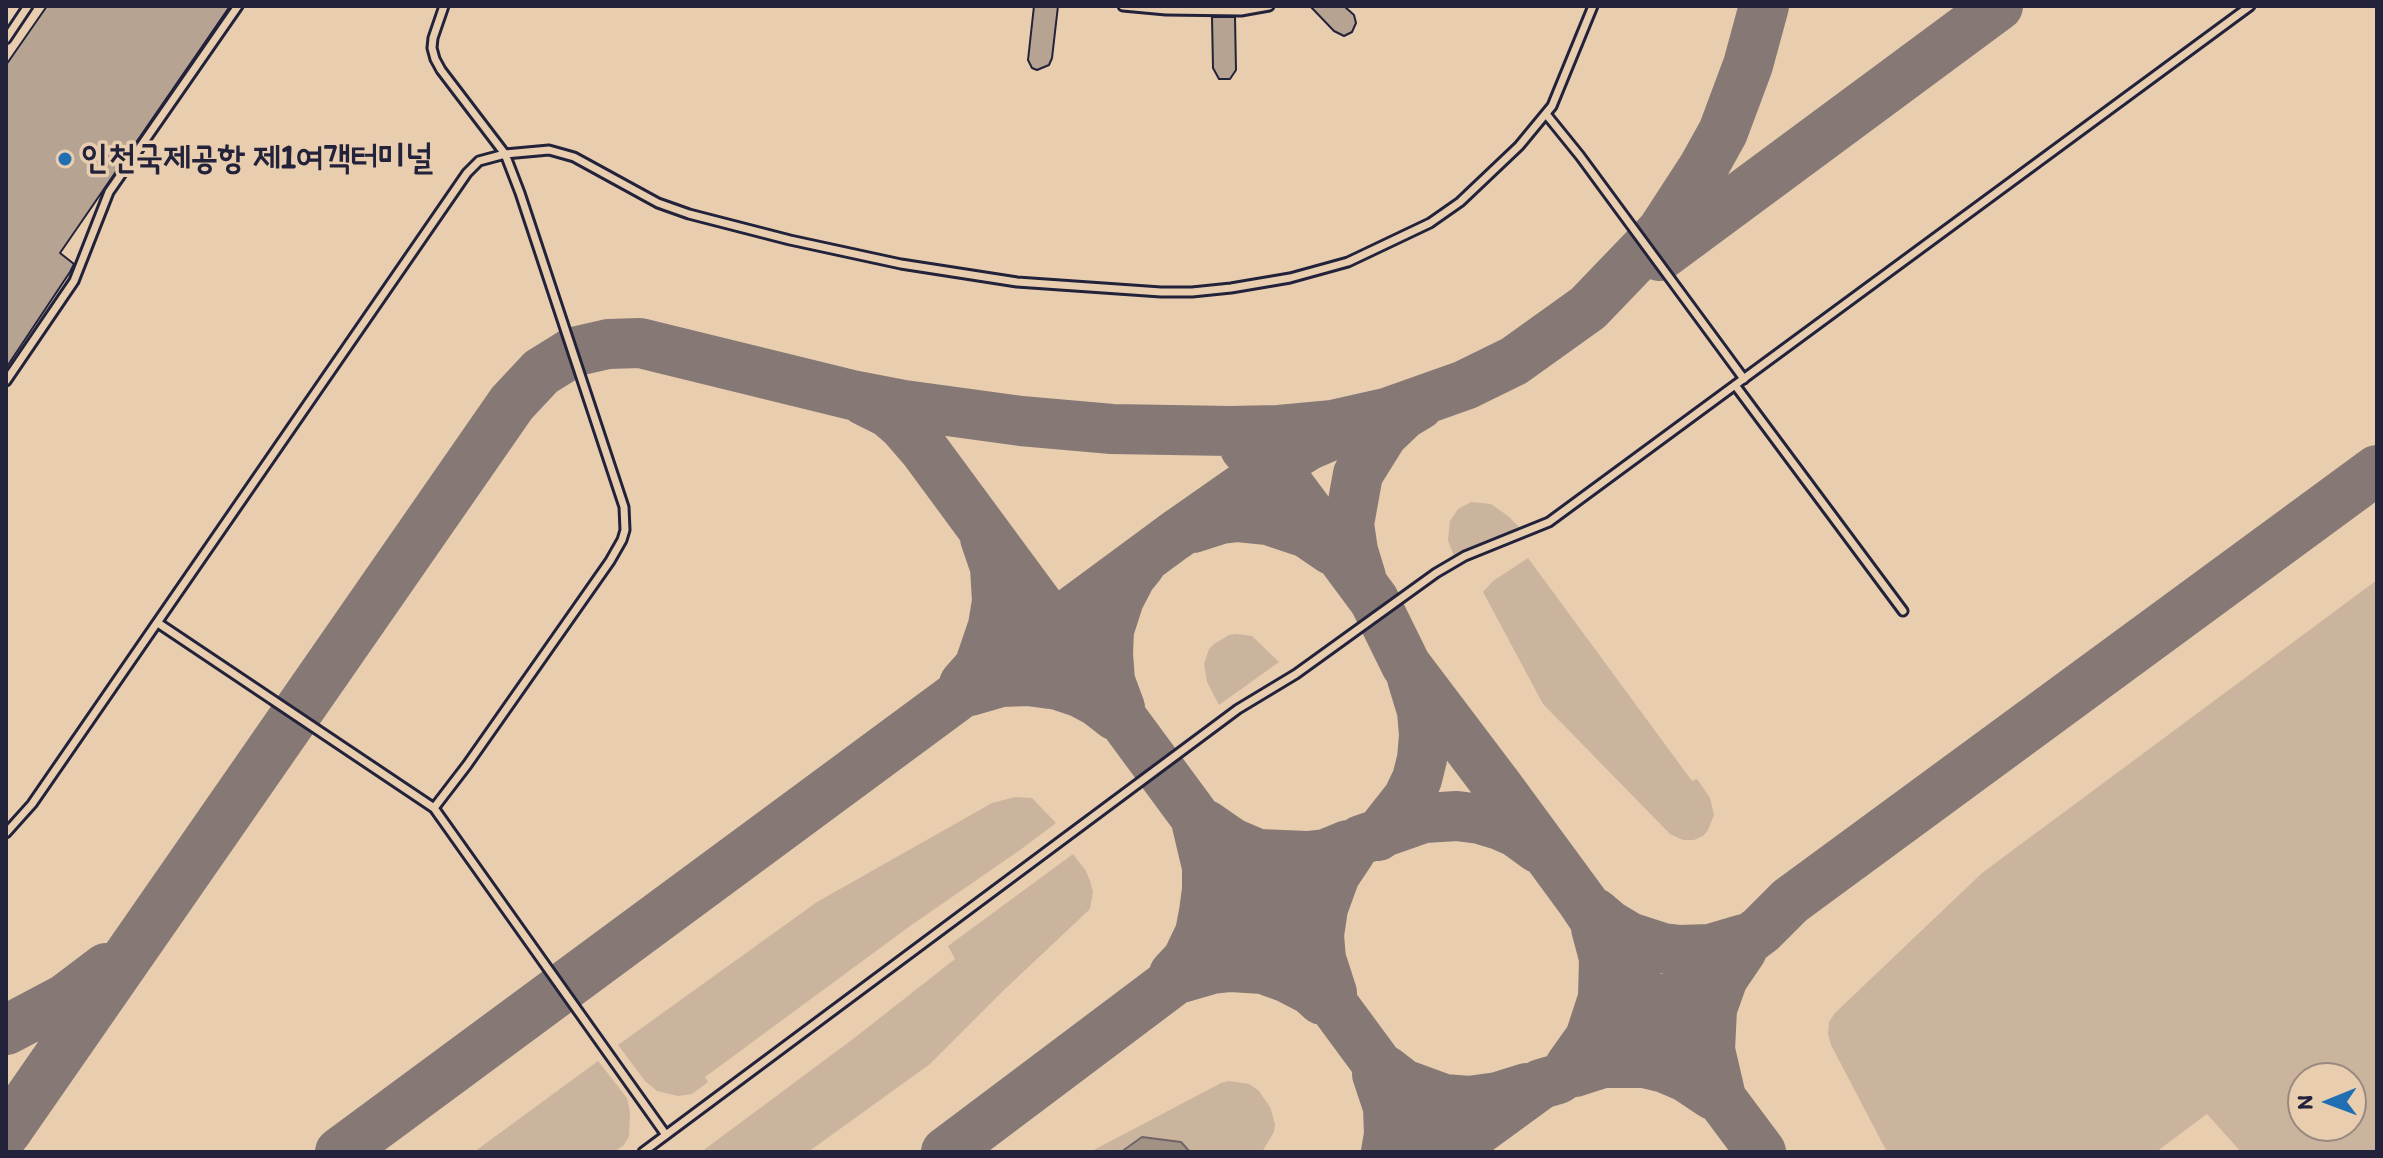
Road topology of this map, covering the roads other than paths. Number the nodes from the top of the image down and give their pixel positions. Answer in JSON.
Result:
{"nodes":[{"id":1,"x":28,"y":6,"type":"edge"},
{"id":2,"x":238,"y":6,"type":"edge"},
{"id":3,"x":444,"y":6,"type":"edge"},
{"id":4,"x":1123,"y":6,"type":"edge"},
{"id":5,"x":1269,"y":6,"type":"edge"},
{"id":6,"x":1593,"y":6,"type":"edge"},
{"id":7,"x":2250,"y":6,"type":"edge"},
{"id":8,"x":6,"y":39,"type":"edge"},
{"id":9,"x":1546,"y":114,"type":"junction"},
{"id":10,"x":505,"y":154,"type":"junction"},
{"id":11,"x":1744,"y":379,"type":"junction"},
{"id":12,"x":6,"y":381,"type":"edge"},
{"id":13,"x":1735,"y":385,"type":"junction"},
{"id":14,"x":1903,"y":611,"type":"dead end"},
{"id":15,"x":158,"y":623,"type":"junction"},
{"id":16,"x":434,"y":808,"type":"junction"},
{"id":17,"x":6,"y":833,"type":"edge"},
{"id":18,"x":666,"y":1135,"type":"junction"},
{"id":19,"x":643,"y":1152,"type":"edge"}],
"edges":[{"from":1,"to":8,"type":"lane"},
{"from":2,"to":12,"type":"lane"},
{"from":3,"to":10,"type":"lane"},
{"from":4,"to":5,"type":"lane"},
{"from":6,"to":9,"type":"lane"},
{"from":7,"to":11,"type":"lane"},
{"from":9,"to":10,"type":"lane"},
{"from":9,"to":11,"type":"lane"},
{"from":10,"to":15,"type":"lane"},
{"from":10,"to":16,"type":"lane"},
{"from":11,"to":13,"type":"lane"},
{"from":13,"to":14,"type":"lane"},
{"from":13,"to":18,"type":"lane"},
{"from":15,"to":16,"type":"lane"},
{"from":15,"to":17,"type":"lane"},
{"from":16,"to":18,"type":"lane"},
{"from":18,"to":19,"type":"lane"}]}
